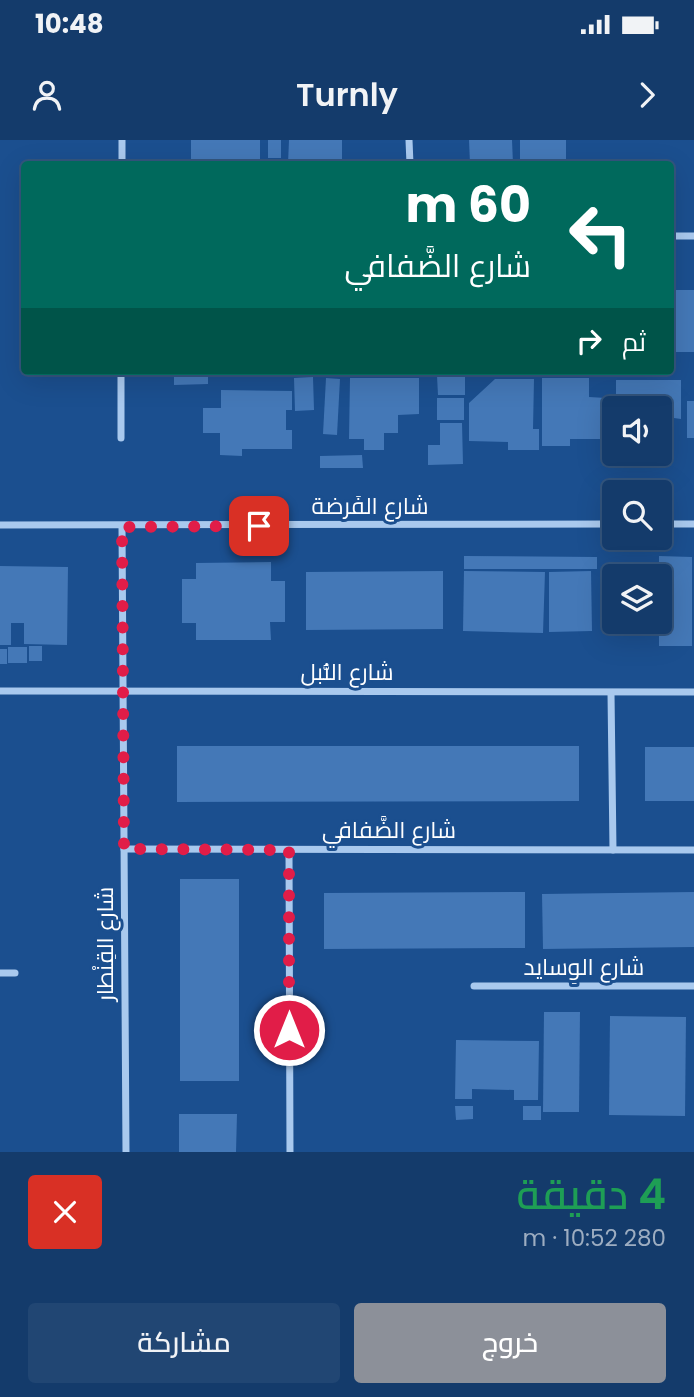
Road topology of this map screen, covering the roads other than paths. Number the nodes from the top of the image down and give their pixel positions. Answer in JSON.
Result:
{"nodes":[{"id":1,"x":122,"y":140,"type":"edge"},
{"id":2,"x":409,"y":140,"type":"edge"},
{"id":3,"x":122,"y":161,"type":"edge"},
{"id":4,"x":410,"y":161,"type":"edge"},
{"id":5,"x":674,"y":236,"type":"edge"},
{"id":6,"x":694,"y":236,"type":"edge"},
{"id":7,"x":121,"y":375,"type":"edge"},
{"id":8,"x":121,"y":438,"type":"dead end"},
{"id":9,"x":602,"y":524,"type":"edge"},
{"id":10,"x":672,"y":524,"type":"edge"},
{"id":11,"x":694,"y":524,"type":"edge"},
{"id":12,"x":0,"y":526,"type":"edge"},
{"id":13,"x":122,"y":527,"type":"junction"},
{"id":14,"x":0,"y":691,"type":"edge"},
{"id":15,"x":123,"y":691,"type":"junction"},
{"id":16,"x":694,"y":692,"type":"edge"},
{"id":17,"x":611,"y":693,"type":"junction"},
{"id":18,"x":124,"y":849,"type":"junction"},
{"id":19,"x":289,"y":850,"type":"junction"},
{"id":20,"x":613,"y":850,"type":"junction"},
{"id":21,"x":694,"y":850,"type":"edge"},
{"id":22,"x":0,"y":972,"type":"edge"},
{"id":23,"x":15,"y":973,"type":"dead end"},
{"id":24,"x":474,"y":986,"type":"dead end"},
{"id":25,"x":694,"y":986,"type":"edge"},
{"id":26,"x":126,"y":1152,"type":"edge"},
{"id":27,"x":290,"y":1152,"type":"edge"}],
"edges":[{"from":1,"to":3,"type":"street"},
{"from":2,"to":4,"type":"street"},
{"from":5,"to":6,"type":"street"},
{"from":7,"to":8,"type":"street"},
{"from":9,"to":13,"type":"street","name":"شارع الفَرضة"},
{"from":10,"to":11,"type":"street"},
{"from":12,"to":13,"type":"street","name":"شارع الفَرضة"},
{"from":13,"to":15,"type":"street","name":"شارع القِنْطار"},
{"from":14,"to":15,"type":"street","name":"شارع النُّبل"},
{"from":15,"to":17,"type":"street","name":"شارع النُّبل"},
{"from":15,"to":18,"type":"street","name":"شارع القِنْطار"},
{"from":16,"to":17,"type":"street","name":"شارع النُّبل"},
{"from":17,"to":20,"type":"street"},
{"from":18,"to":19,"type":"street","name":"شارع الضَّفافي"},
{"from":18,"to":26,"type":"street","name":"شارع القِنْطار"},
{"from":19,"to":20,"type":"street","name":"شارع الضَّفافي"},
{"from":19,"to":27,"type":"street"},
{"from":20,"to":21,"type":"street","name":"شارع الضَّفافي"},
{"from":22,"to":23,"type":"street"},
{"from":24,"to":25,"type":"street","name":"شارع الوِسايد"}]}
